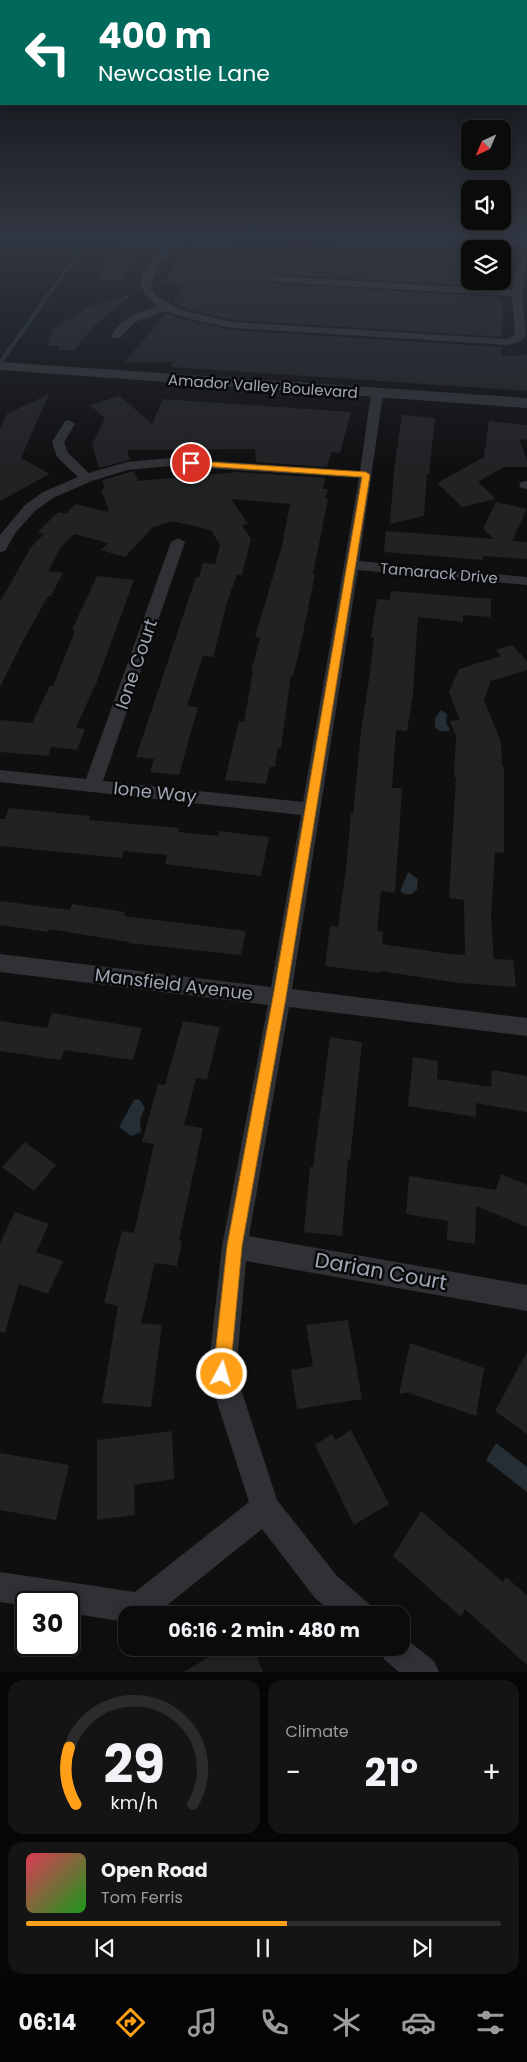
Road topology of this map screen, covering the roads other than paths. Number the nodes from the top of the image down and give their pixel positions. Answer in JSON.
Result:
{"nodes":[{"id":1,"x":149,"y":314,"type":"edge"},
{"id":2,"x":187,"y":314,"type":"edge"},
{"id":3,"x":519,"y":314,"type":"edge"},
{"id":4,"x":116,"y":336,"type":"dead end"},
{"id":5,"x":0,"y":366,"type":"edge"},
{"id":6,"x":26,"y":372,"type":"junction"},
{"id":7,"x":0,"y":375,"type":"edge"},
{"id":8,"x":377,"y":398,"type":"junction"},
{"id":9,"x":527,"y":403,"type":"edge"},
{"id":10,"x":527,"y":411,"type":"edge"},
{"id":11,"x":69,"y":424,"type":"dead end"},
{"id":12,"x":366,"y":475,"type":"junction"},
{"id":13,"x":87,"y":478,"type":"junction"},
{"id":14,"x":178,"y":542,"type":"dead end"},
{"id":15,"x":0,"y":548,"type":"edge"},
{"id":16,"x":351,"y":565,"type":"junction"},
{"id":17,"x":527,"y":581,"type":"edge"},
{"id":18,"x":0,"y":776,"type":"edge"},
{"id":19,"x":93,"y":785,"type":"junction"},
{"id":20,"x":309,"y":809,"type":"junction"},
{"id":21,"x":0,"y":964,"type":"edge"},
{"id":22,"x":280,"y":997,"type":"junction"},
{"id":23,"x":527,"y":1027,"type":"edge"},
{"id":24,"x":235,"y":1246,"type":"junction"},
{"id":25,"x":527,"y":1298,"type":"edge"},
{"id":26,"x":265,"y":1508,"type":"junction"},
{"id":27,"x":0,"y":1587,"type":"edge"},
{"id":28,"x":348,"y":1606,"type":"edge"},
{"id":29,"x":404,"y":1656,"type":"edge"},
{"id":30,"x":423,"y":1672,"type":"edge"}],
"edges":[{"from":1,"to":4,"type":"street"},
{"from":2,"to":3,"type":"street"},
{"from":5,"to":6,"type":"street","name":"Amador Valley Boulevard"},
{"from":6,"to":7,"type":"street","name":"Amador Valley Boulevard"},
{"from":6,"to":8,"type":"street","name":"Amador Valley Boulevard"},
{"from":8,"to":9,"type":"street"},
{"from":8,"to":10,"type":"street","name":"Amador Valley Boulevard"},
{"from":8,"to":12,"type":"street"},
{"from":11,"to":13,"type":"street"},
{"from":12,"to":13,"type":"street"},
{"from":12,"to":16,"type":"street"},
{"from":13,"to":15,"type":"street"},
{"from":14,"to":19,"type":"street","name":"Ione Court"},
{"from":16,"to":17,"type":"street","name":"Tamarack Drive"},
{"from":16,"to":20,"type":"street"},
{"from":18,"to":19,"type":"street","name":"Ione Way"},
{"from":19,"to":20,"type":"street","name":"Ione Way"},
{"from":20,"to":22,"type":"street"},
{"from":21,"to":22,"type":"street","name":"Mansfield Avenue"},
{"from":22,"to":23,"type":"street","name":"Mansfield Avenue"},
{"from":22,"to":24,"type":"street"},
{"from":24,"to":25,"type":"street","name":"Darian Court"},
{"from":24,"to":26,"type":"street"},
{"from":26,"to":27,"type":"street"},
{"from":26,"to":28,"type":"street"},
{"from":29,"to":30,"type":"street"}]}
